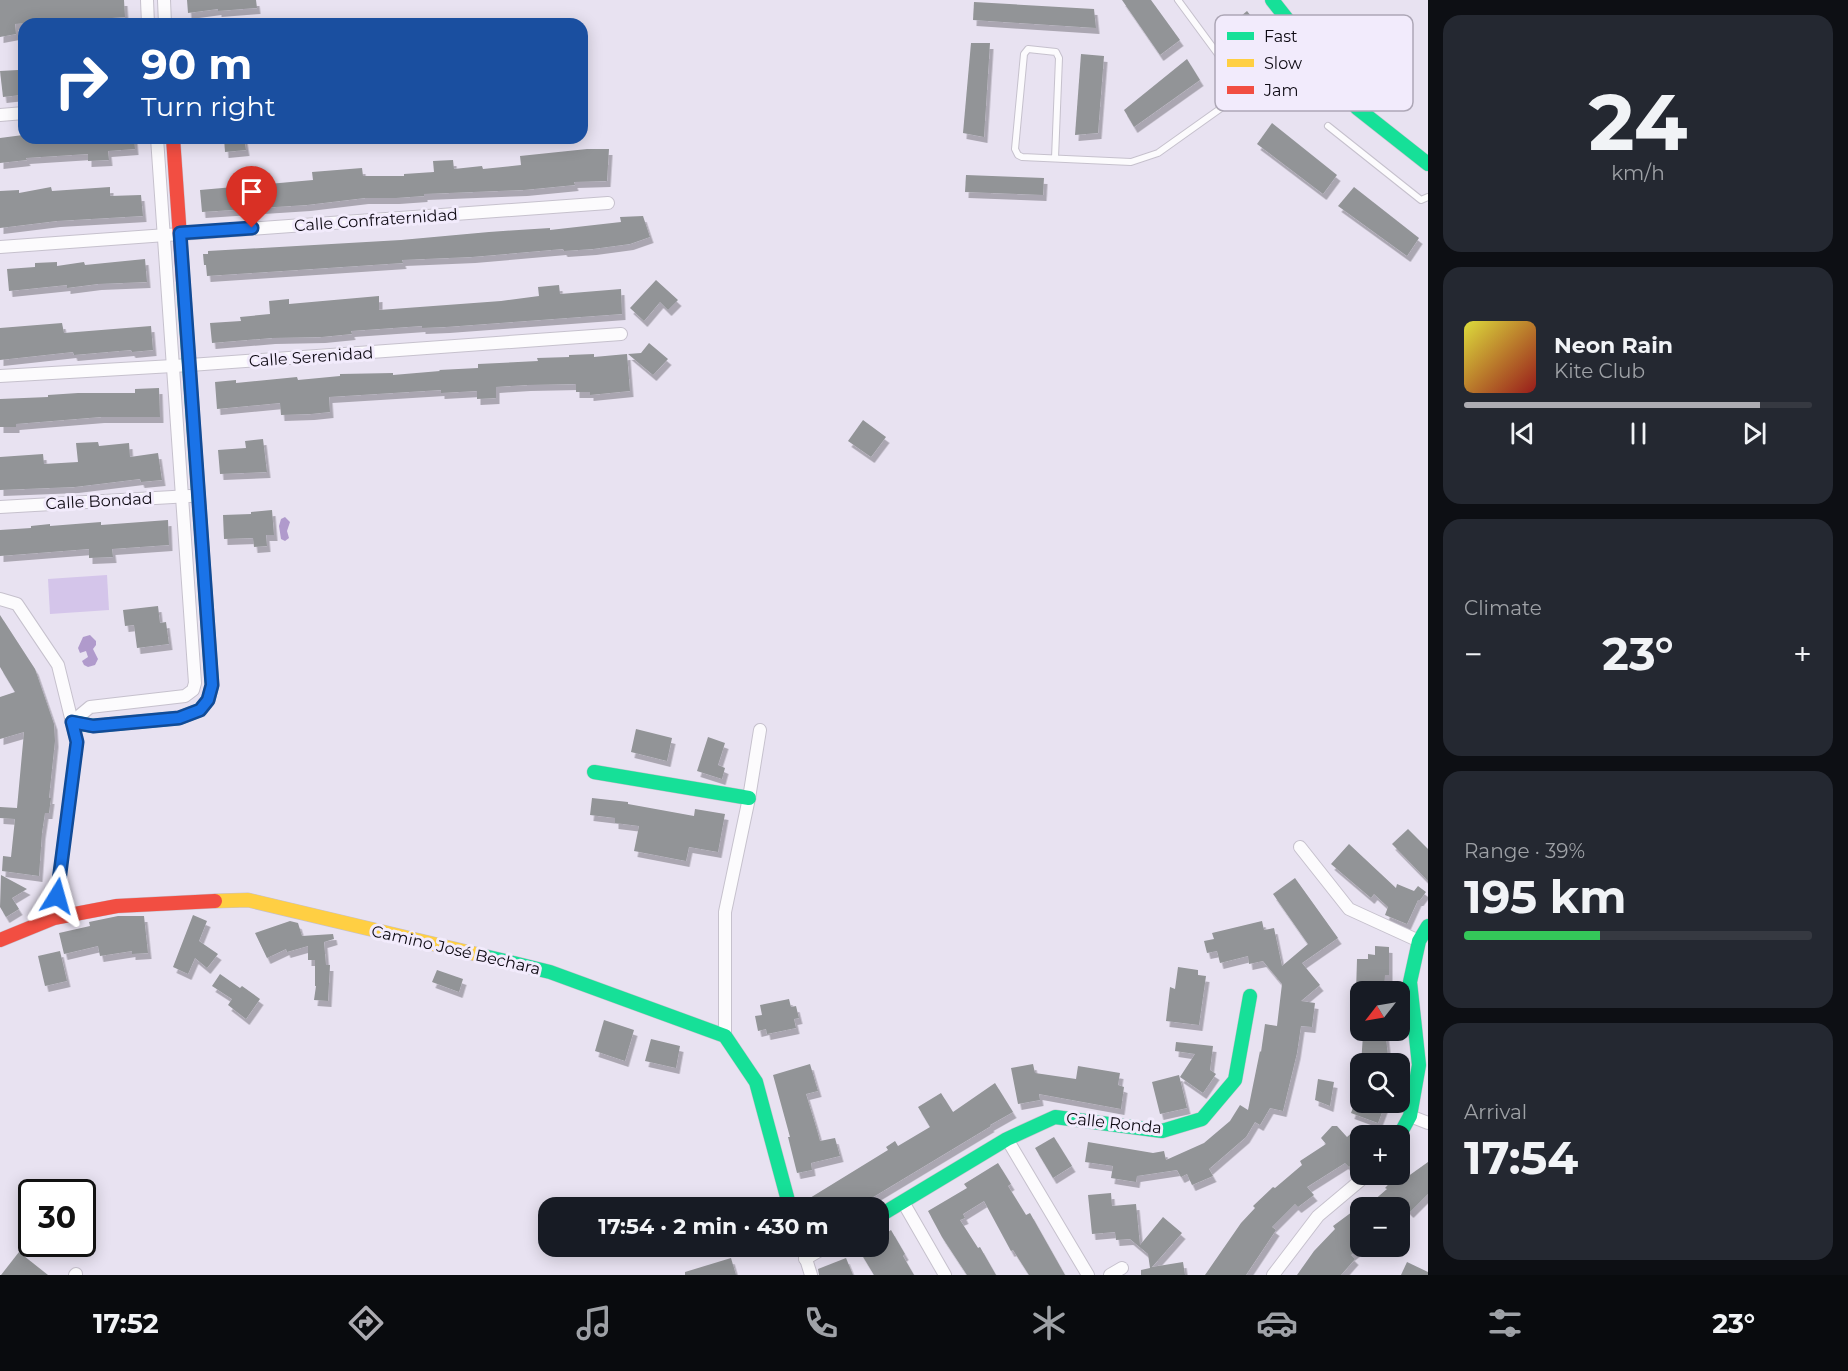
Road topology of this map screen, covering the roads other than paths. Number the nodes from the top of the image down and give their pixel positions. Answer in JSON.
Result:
{"nodes":[{"id":1,"x":147,"y":0,"type":"edge"},
{"id":2,"x":164,"y":0,"type":"edge"},
{"id":3,"x":1178,"y":0,"type":"edge"},
{"id":4,"x":1272,"y":0,"type":"edge"},
{"id":5,"x":1285,"y":15,"type":"edge"},
{"id":6,"x":148,"y":18,"type":"edge"},
{"id":7,"x":165,"y":18,"type":"edge"},
{"id":8,"x":1215,"y":50,"type":"edge"},
{"id":9,"x":1217,"y":111,"type":"edge"},
{"id":10,"x":1362,"y":111,"type":"edge"},
{"id":11,"x":18,"y":114,"type":"edge"},
{"id":12,"x":0,"y":115,"type":"edge"},
{"id":13,"x":1328,"y":126,"type":"dead end"},
{"id":14,"x":157,"y":144,"type":"edge"},
{"id":15,"x":173,"y":144,"type":"edge"},
{"id":16,"x":1055,"y":158,"type":"junction"},
{"id":17,"x":1428,"y":164,"type":"edge"},
{"id":18,"x":1428,"y":197,"type":"edge"},
{"id":19,"x":608,"y":203,"type":"dead end"},
{"id":20,"x":180,"y":233,"type":"junction"},
{"id":21,"x":163,"y":234,"type":"junction"},
{"id":22,"x":0,"y":247,"type":"edge"},
{"id":23,"x":621,"y":334,"type":"dead end"},
{"id":24,"x":190,"y":365,"type":"junction"},
{"id":25,"x":173,"y":366,"type":"junction"},
{"id":26,"x":0,"y":376,"type":"edge"},
{"id":27,"x":182,"y":496,"type":"junction"},
{"id":28,"x":198,"y":496,"type":"junction"},
{"id":29,"x":0,"y":507,"type":"edge"},
{"id":30,"x":0,"y":599,"type":"edge"},
{"id":31,"x":185,"y":696,"type":"junction"},
{"id":32,"x":200,"y":710,"type":"junction"},
{"id":33,"x":72,"y":722,"type":"junction"},
{"id":34,"x":760,"y":730,"type":"dead end"},
{"id":35,"x":594,"y":772,"type":"dead end"},
{"id":36,"x":749,"y":798,"type":"junction"},
{"id":37,"x":1300,"y":846,"type":"dead end"},
{"id":38,"x":54,"y":918,"type":"junction"},
{"id":39,"x":1428,"y":926,"type":"edge"},
{"id":40,"x":0,"y":940,"type":"edge"},
{"id":41,"x":1419,"y":941,"type":"junction"},
{"id":42,"x":1250,"y":996,"type":"dead end"},
{"id":43,"x":725,"y":1036,"type":"junction"},
{"id":44,"x":1410,"y":1116,"type":"junction"},
{"id":45,"x":1428,"y":1124,"type":"edge"},
{"id":46,"x":1405,"y":1125,"type":"edge"},
{"id":47,"x":1007,"y":1139,"type":"junction"},
{"id":48,"x":1355,"y":1185,"type":"edge"},
{"id":49,"x":787,"y":1197,"type":"edge"},
{"id":50,"x":903,"y":1202,"type":"junction"},
{"id":51,"x":889,"y":1210,"type":"edge"},
{"id":52,"x":808,"y":1257,"type":"edge"},
{"id":53,"x":805,"y":1259,"type":"joint"},
{"id":54,"x":1122,"y":1268,"type":"dead end"},
{"id":55,"x":810,"y":1275,"type":"edge"},
{"id":56,"x":945,"y":1275,"type":"edge"},
{"id":57,"x":1088,"y":1275,"type":"edge"},
{"id":58,"x":1110,"y":1275,"type":"edge"},
{"id":59,"x":1273,"y":1275,"type":"edge"}],
"edges":[{"from":1,"to":6,"type":"street"},
{"from":2,"to":7,"type":"street"},
{"from":3,"to":8,"type":"lane"},
{"from":4,"to":5,"type":"street"},
{"from":9,"to":16,"type":"lane"},
{"from":10,"to":17,"type":"street"},
{"from":11,"to":12,"type":"street"},
{"from":13,"to":18,"type":"lane"},
{"from":14,"to":21,"type":"street"},
{"from":15,"to":20,"type":"street"},
{"from":16,"to":16,"type":"lane"},
{"from":19,"to":20,"type":"street","name":"Calle Confraternidad"},
{"from":20,"to":21,"type":"street","name":"Calle Confraternidad"},
{"from":20,"to":24,"type":"street"},
{"from":21,"to":22,"type":"street","name":"Calle Confraternidad"},
{"from":21,"to":25,"type":"street"},
{"from":23,"to":24,"type":"street","name":"Calle Serenidad"},
{"from":24,"to":25,"type":"street","name":"Calle Serenidad"},
{"from":24,"to":28,"type":"street"},
{"from":25,"to":26,"type":"street","name":"Calle Serenidad"},
{"from":25,"to":27,"type":"street"},
{"from":27,"to":28,"type":"street","name":"Calle Bondad"},
{"from":27,"to":29,"type":"street","name":"Calle Bondad"},
{"from":27,"to":31,"type":"street"},
{"from":28,"to":32,"type":"street"},
{"from":30,"to":33,"type":"street"},
{"from":31,"to":32,"type":"street"},
{"from":31,"to":33,"type":"street"},
{"from":32,"to":33,"type":"street"},
{"from":33,"to":38,"type":"street"},
{"from":34,"to":36,"type":"street"},
{"from":35,"to":36,"type":"street"},
{"from":36,"to":43,"type":"street"},
{"from":37,"to":41,"type":"street"},
{"from":38,"to":40,"type":"street","name":"Camino José Bechara"},
{"from":38,"to":43,"type":"street","name":"Camino José Bechara"},
{"from":39,"to":41,"type":"street"},
{"from":41,"to":44,"type":"street"},
{"from":42,"to":47,"type":"street","name":"Calle Ronda"},
{"from":43,"to":49,"type":"street"},
{"from":44,"to":45,"type":"street"},
{"from":44,"to":46,"type":"street"},
{"from":47,"to":50,"type":"street","name":"Calle Ronda"},
{"from":47,"to":57,"type":"street"},
{"from":48,"to":59,"type":"street"},
{"from":50,"to":51,"type":"street","name":"Calle Ronda"},
{"from":50,"to":56,"type":"street"},
{"from":52,"to":53,"type":"street"},
{"from":53,"to":55,"type":"street"},
{"from":54,"to":58,"type":"street"}]}
